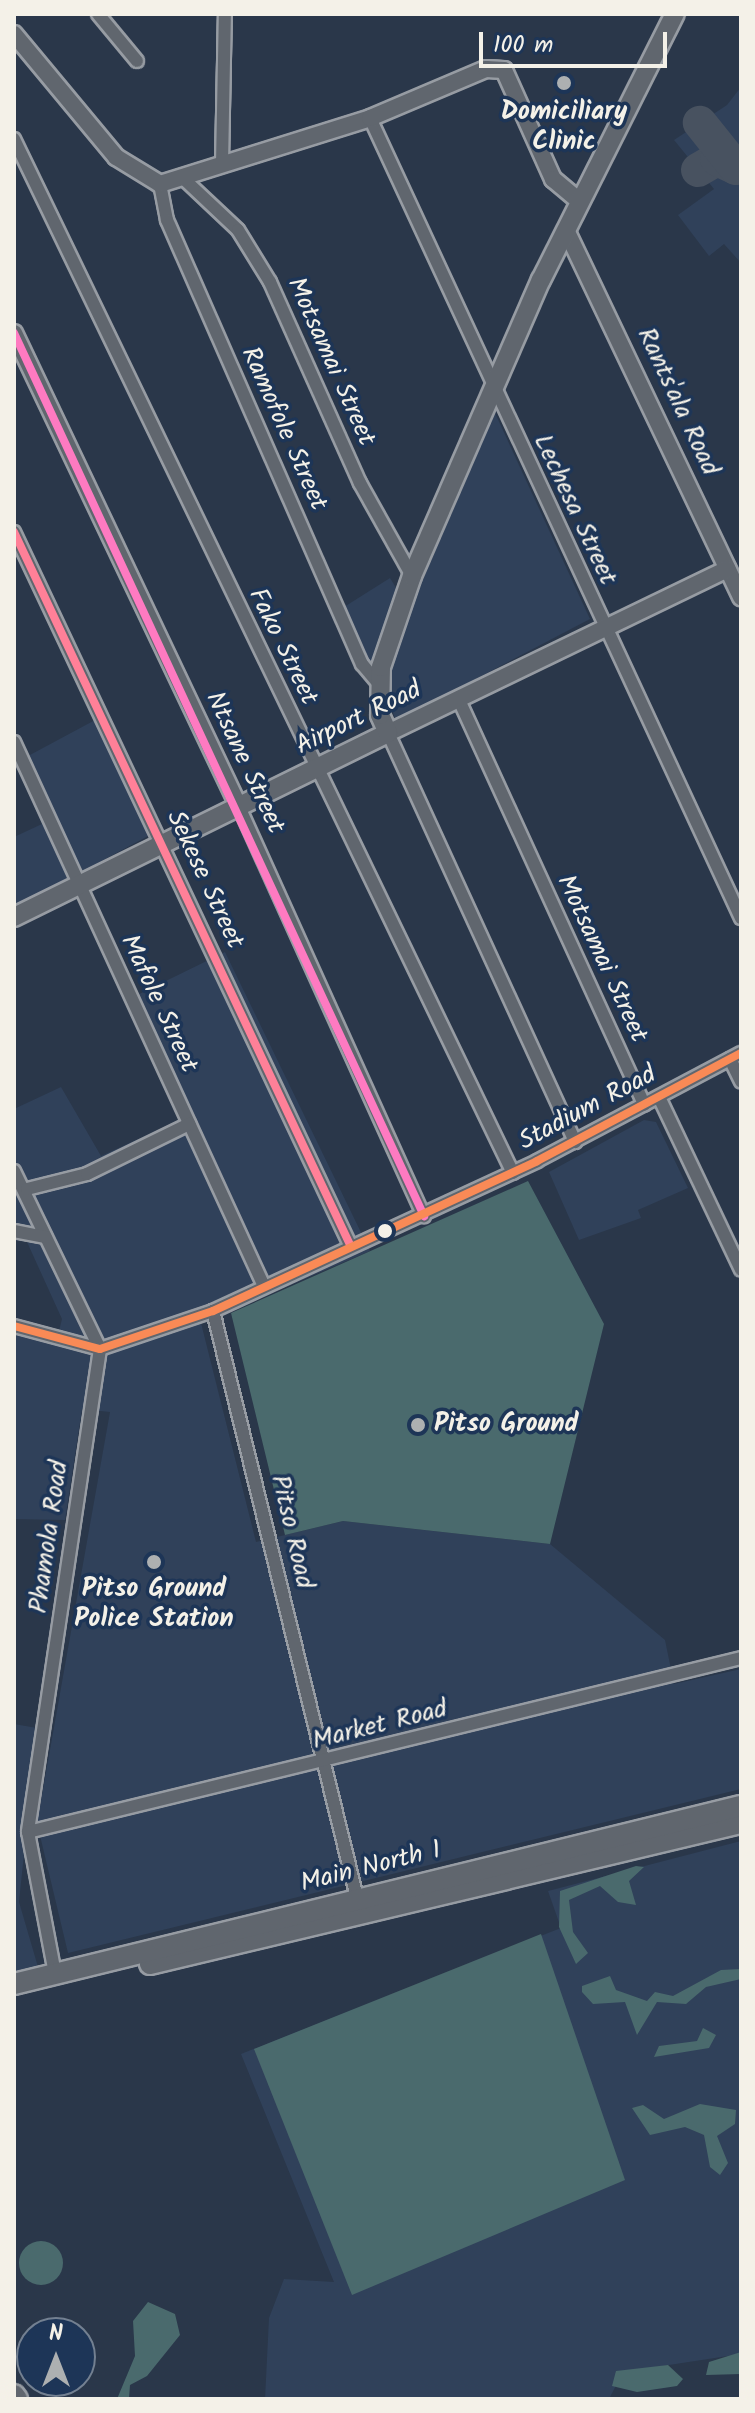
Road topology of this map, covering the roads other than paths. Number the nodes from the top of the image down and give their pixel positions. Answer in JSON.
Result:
{"nodes":[{"id":1,"x":98,"y":14,"type":"edge"},
{"id":2,"x":225,"y":14,"type":"edge"},
{"id":3,"x":675,"y":14,"type":"edge"},
{"id":4,"x":14,"y":34,"type":"edge"},
{"id":5,"x":137,"y":61,"type":"dead end"},
{"id":6,"x":370,"y":118,"type":"junction"},
{"id":7,"x":14,"y":139,"type":"edge"},
{"id":8,"x":222,"y":164,"type":"junction"},
{"id":9,"x":186,"y":181,"type":"junction"},
{"id":10,"x":160,"y":184,"type":"junction"},
{"id":11,"x":580,"y":202,"type":"junction"},
{"id":12,"x":566,"y":230,"type":"junction"},
{"id":13,"x":14,"y":333,"type":"edge"},
{"id":14,"x":494,"y":389,"type":"junction"},
{"id":15,"x":14,"y":532,"type":"edge"},
{"id":16,"x":728,"y":569,"type":"junction"},
{"id":17,"x":412,"y":576,"type":"junction"},
{"id":18,"x":741,"y":597,"type":"edge"},
{"id":19,"x":605,"y":629,"type":"junction"},
{"id":20,"x":379,"y":684,"type":"junction"},
{"id":21,"x":459,"y":700,"type":"junction"},
{"id":22,"x":388,"y":733,"type":"junction"},
{"id":23,"x":14,"y":742,"type":"edge"},
{"id":24,"x":317,"y":769,"type":"junction"},
{"id":25,"x":240,"y":809,"type":"junction"},
{"id":26,"x":164,"y":845,"type":"junction"},
{"id":27,"x":80,"y":886,"type":"junction"},
{"id":28,"x":14,"y":917,"type":"edge"},
{"id":29,"x":741,"y":918,"type":"edge"},
{"id":30,"x":736,"y":1056,"type":"edge"},
{"id":31,"x":741,"y":1082,"type":"edge"},
{"id":32,"x":659,"y":1097,"type":"junction"},
{"id":33,"x":644,"y":1105,"type":"junction"},
{"id":34,"x":189,"y":1124,"type":"junction"},
{"id":35,"x":575,"y":1142,"type":"junction"},
{"id":36,"x":14,"y":1171,"type":"edge"},
{"id":37,"x":513,"y":1173,"type":"junction"},
{"id":38,"x":27,"y":1189,"type":"junction"},
{"id":39,"x":424,"y":1216,"type":"junction"},
{"id":40,"x":14,"y":1231,"type":"edge"},
{"id":41,"x":45,"y":1237,"type":"junction"},
{"id":42,"x":351,"y":1247,"type":"junction"},
{"id":43,"x":741,"y":1270,"type":"edge"},
{"id":44,"x":263,"y":1284,"type":"junction"},
{"id":45,"x":213,"y":1311,"type":"junction"},
{"id":46,"x":14,"y":1326,"type":"edge"},
{"id":47,"x":100,"y":1349,"type":"junction"},
{"id":48,"x":741,"y":1658,"type":"edge"},
{"id":49,"x":321,"y":1764,"type":"junction"},
{"id":50,"x":741,"y":1806,"type":"edge"},
{"id":51,"x":741,"y":1823,"type":"edge"},
{"id":52,"x":28,"y":1832,"type":"junction"},
{"id":53,"x":359,"y":1905,"type":"junction"},
{"id":54,"x":55,"y":1974,"type":"junction"},
{"id":55,"x":14,"y":1984,"type":"edge"},
{"id":56,"x":14,"y":1997,"type":"edge"}],
"edges":[{"from":1,"to":5,"type":"street"},
{"from":2,"to":8,"type":"street"},
{"from":3,"to":11,"type":"main road"},
{"from":4,"to":10,"type":"street"},
{"from":6,"to":8,"type":"street"},
{"from":6,"to":11,"type":"street"},
{"from":6,"to":14,"type":"street","name":"Lechesa Street"},
{"from":7,"to":24,"type":"street","name":"Fako Street"},
{"from":8,"to":9,"type":"street"},
{"from":9,"to":10,"type":"street"},
{"from":9,"to":17,"type":"street","name":"Motsamai Street"},
{"from":10,"to":20,"type":"street","name":"Ramofole Street"},
{"from":11,"to":12,"type":"main road"},
{"from":12,"to":14,"type":"main road"},
{"from":12,"to":16,"type":"street","name":"Rants'ala Road"},
{"from":13,"to":25,"type":"street","name":"Ntsane Street"},
{"from":14,"to":17,"type":"main road"},
{"from":14,"to":19,"type":"street","name":"Lechesa Street"},
{"from":15,"to":26,"type":"street","name":"Sekese Street"},
{"from":16,"to":18,"type":"street","name":"Rants'ala Road"},
{"from":16,"to":19,"type":"street","name":"Airport Road"},
{"from":17,"to":20,"type":"main road"},
{"from":19,"to":21,"type":"street","name":"Airport Road"},
{"from":19,"to":29,"type":"street","name":"Lechesa Street"},
{"from":20,"to":22,"type":"main road"},
{"from":21,"to":22,"type":"street","name":"Airport Road"},
{"from":21,"to":33,"type":"street","name":"Motsamai Street"},
{"from":22,"to":24,"type":"main road","name":"Airport Road"},
{"from":22,"to":35,"type":"street"},
{"from":23,"to":27,"type":"street","name":"Mafole Street"},
{"from":24,"to":25,"type":"main road","name":"Airport Road"},
{"from":24,"to":37,"type":"street","name":"Fako Street"},
{"from":25,"to":26,"type":"main road","name":"Airport Road"},
{"from":25,"to":39,"type":"street","name":"Ntsane Street"},
{"from":26,"to":27,"type":"main road","name":"Airport Road"},
{"from":26,"to":42,"type":"street","name":"Sekese Street"},
{"from":27,"to":28,"type":"main road","name":"Airport Road"},
{"from":27,"to":34,"type":"street","name":"Mafole Street"},
{"from":30,"to":31,"type":"street"},
{"from":30,"to":32,"type":"street","name":"Stadium Road"},
{"from":32,"to":33,"type":"street","name":"Stadium Road"},
{"from":32,"to":43,"type":"street"},
{"from":33,"to":35,"type":"street","name":"Stadium Road"},
{"from":34,"to":38,"type":"street"},
{"from":34,"to":44,"type":"street","name":"Mafole Street"},
{"from":35,"to":37,"type":"street","name":"Stadium Road"},
{"from":36,"to":38,"type":"street"},
{"from":37,"to":39,"type":"street","name":"Stadium Road"},
{"from":38,"to":41,"type":"street"},
{"from":39,"to":42,"type":"street","name":"Stadium Road"},
{"from":40,"to":41,"type":"street"},
{"from":41,"to":47,"type":"street"},
{"from":42,"to":44,"type":"street","name":"Stadium Road"},
{"from":44,"to":45,"type":"street","name":"Stadium Road"},
{"from":45,"to":47,"type":"street","name":"Stadium Road"},
{"from":45,"to":49,"type":"street","name":"Pitso Road"},
{"from":46,"to":47,"type":"street"},
{"from":47,"to":52,"type":"street","name":"Phamola Road"},
{"from":48,"to":49,"type":"street","name":"Market Road"},
{"from":49,"to":52,"type":"street","name":"Market Road"},
{"from":49,"to":53,"type":"street","name":"Pitso Road"},
{"from":50,"to":53,"type":"main road","name":"Main North 1"},
{"from":51,"to":53,"type":"main road","name":"Main North 1"},
{"from":52,"to":54,"type":"street","name":"Phamola Road"},
{"from":53,"to":54,"type":"main road","name":"Main North 1"},
{"from":53,"to":56,"type":"main road","name":"Main North 1"},
{"from":54,"to":55,"type":"main road","name":"Main North 1"}]}
